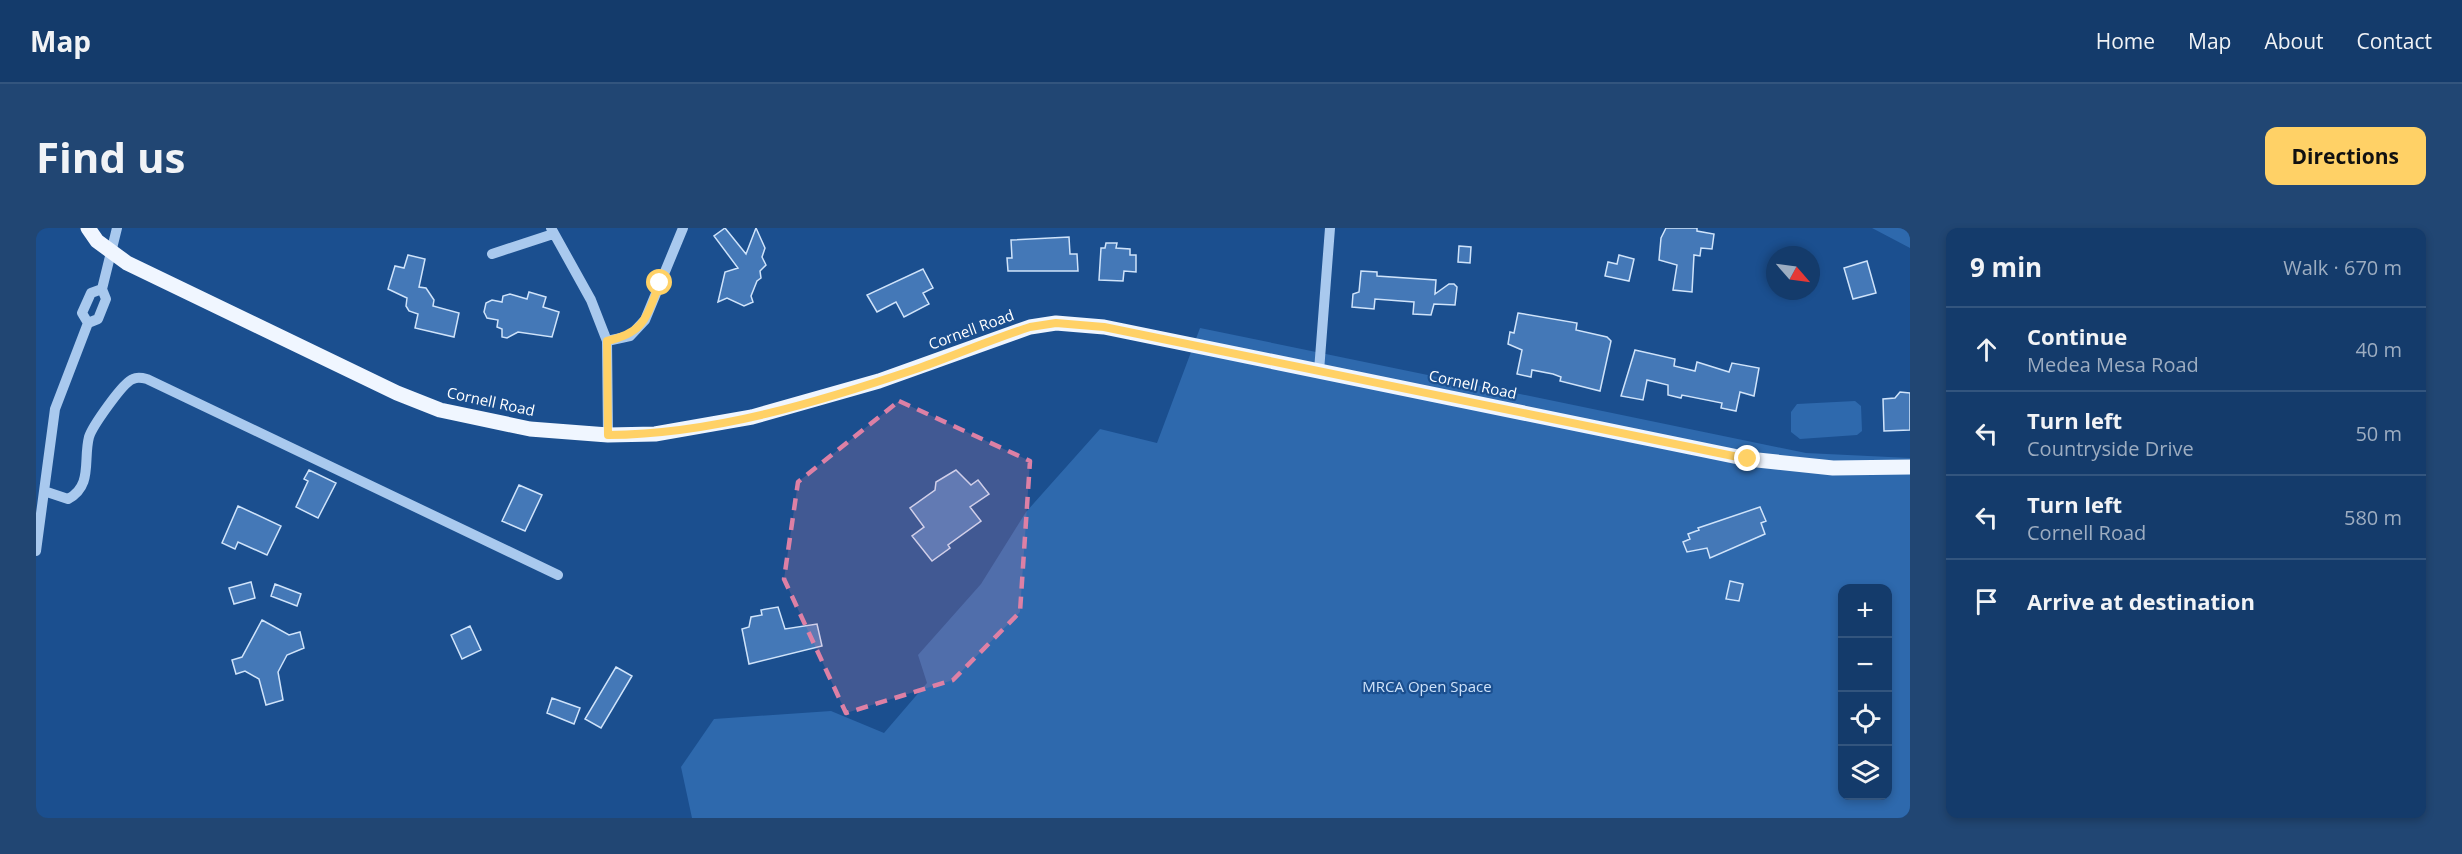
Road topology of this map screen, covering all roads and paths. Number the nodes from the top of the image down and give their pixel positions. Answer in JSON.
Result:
{"nodes":[{"id":1,"x":88,"y":228,"type":"edge"},
{"id":2,"x":117,"y":228,"type":"edge"},
{"id":3,"x":683,"y":228,"type":"edge"},
{"id":4,"x":1330,"y":228,"type":"edge"},
{"id":5,"x":552,"y":231,"type":"edge"},
{"id":6,"x":111,"y":252,"type":"junction"},
{"id":7,"x":492,"y":254,"type":"dead end"},
{"id":8,"x":102,"y":289,"type":"junction"},
{"id":9,"x":88,"y":323,"type":"junction"},
{"id":10,"x":607,"y":341,"type":"junction"},
{"id":11,"x":1318,"y":371,"type":"junction"},
{"id":12,"x":608,"y":435,"type":"junction"},
{"id":13,"x":1910,"y":467,"type":"edge"},
{"id":14,"x":44,"y":491,"type":"junction"},
{"id":15,"x":36,"y":551,"type":"edge"},
{"id":16,"x":558,"y":575,"type":"dead end"}],
"edges":[{"from":1,"to":6,"type":"main road","name":"Cornell Road"},
{"from":2,"to":6,"type":"street"},
{"from":3,"to":10,"type":"street"},
{"from":4,"to":11,"type":"street"},
{"from":5,"to":7,"type":"street"},
{"from":5,"to":10,"type":"street"},
{"from":6,"to":8,"type":"street"},
{"from":6,"to":12,"type":"main road","name":"Cornell Road"},
{"from":8,"to":9,"type":"street"},
{"from":8,"to":9,"type":"street"},
{"from":9,"to":14,"type":"street"},
{"from":10,"to":12,"type":"street"},
{"from":11,"to":12,"type":"main road","name":"Cornell Road"},
{"from":11,"to":13,"type":"main road","name":"Cornell Road"},
{"from":14,"to":15,"type":"street"},
{"from":14,"to":16,"type":"street"}]}
